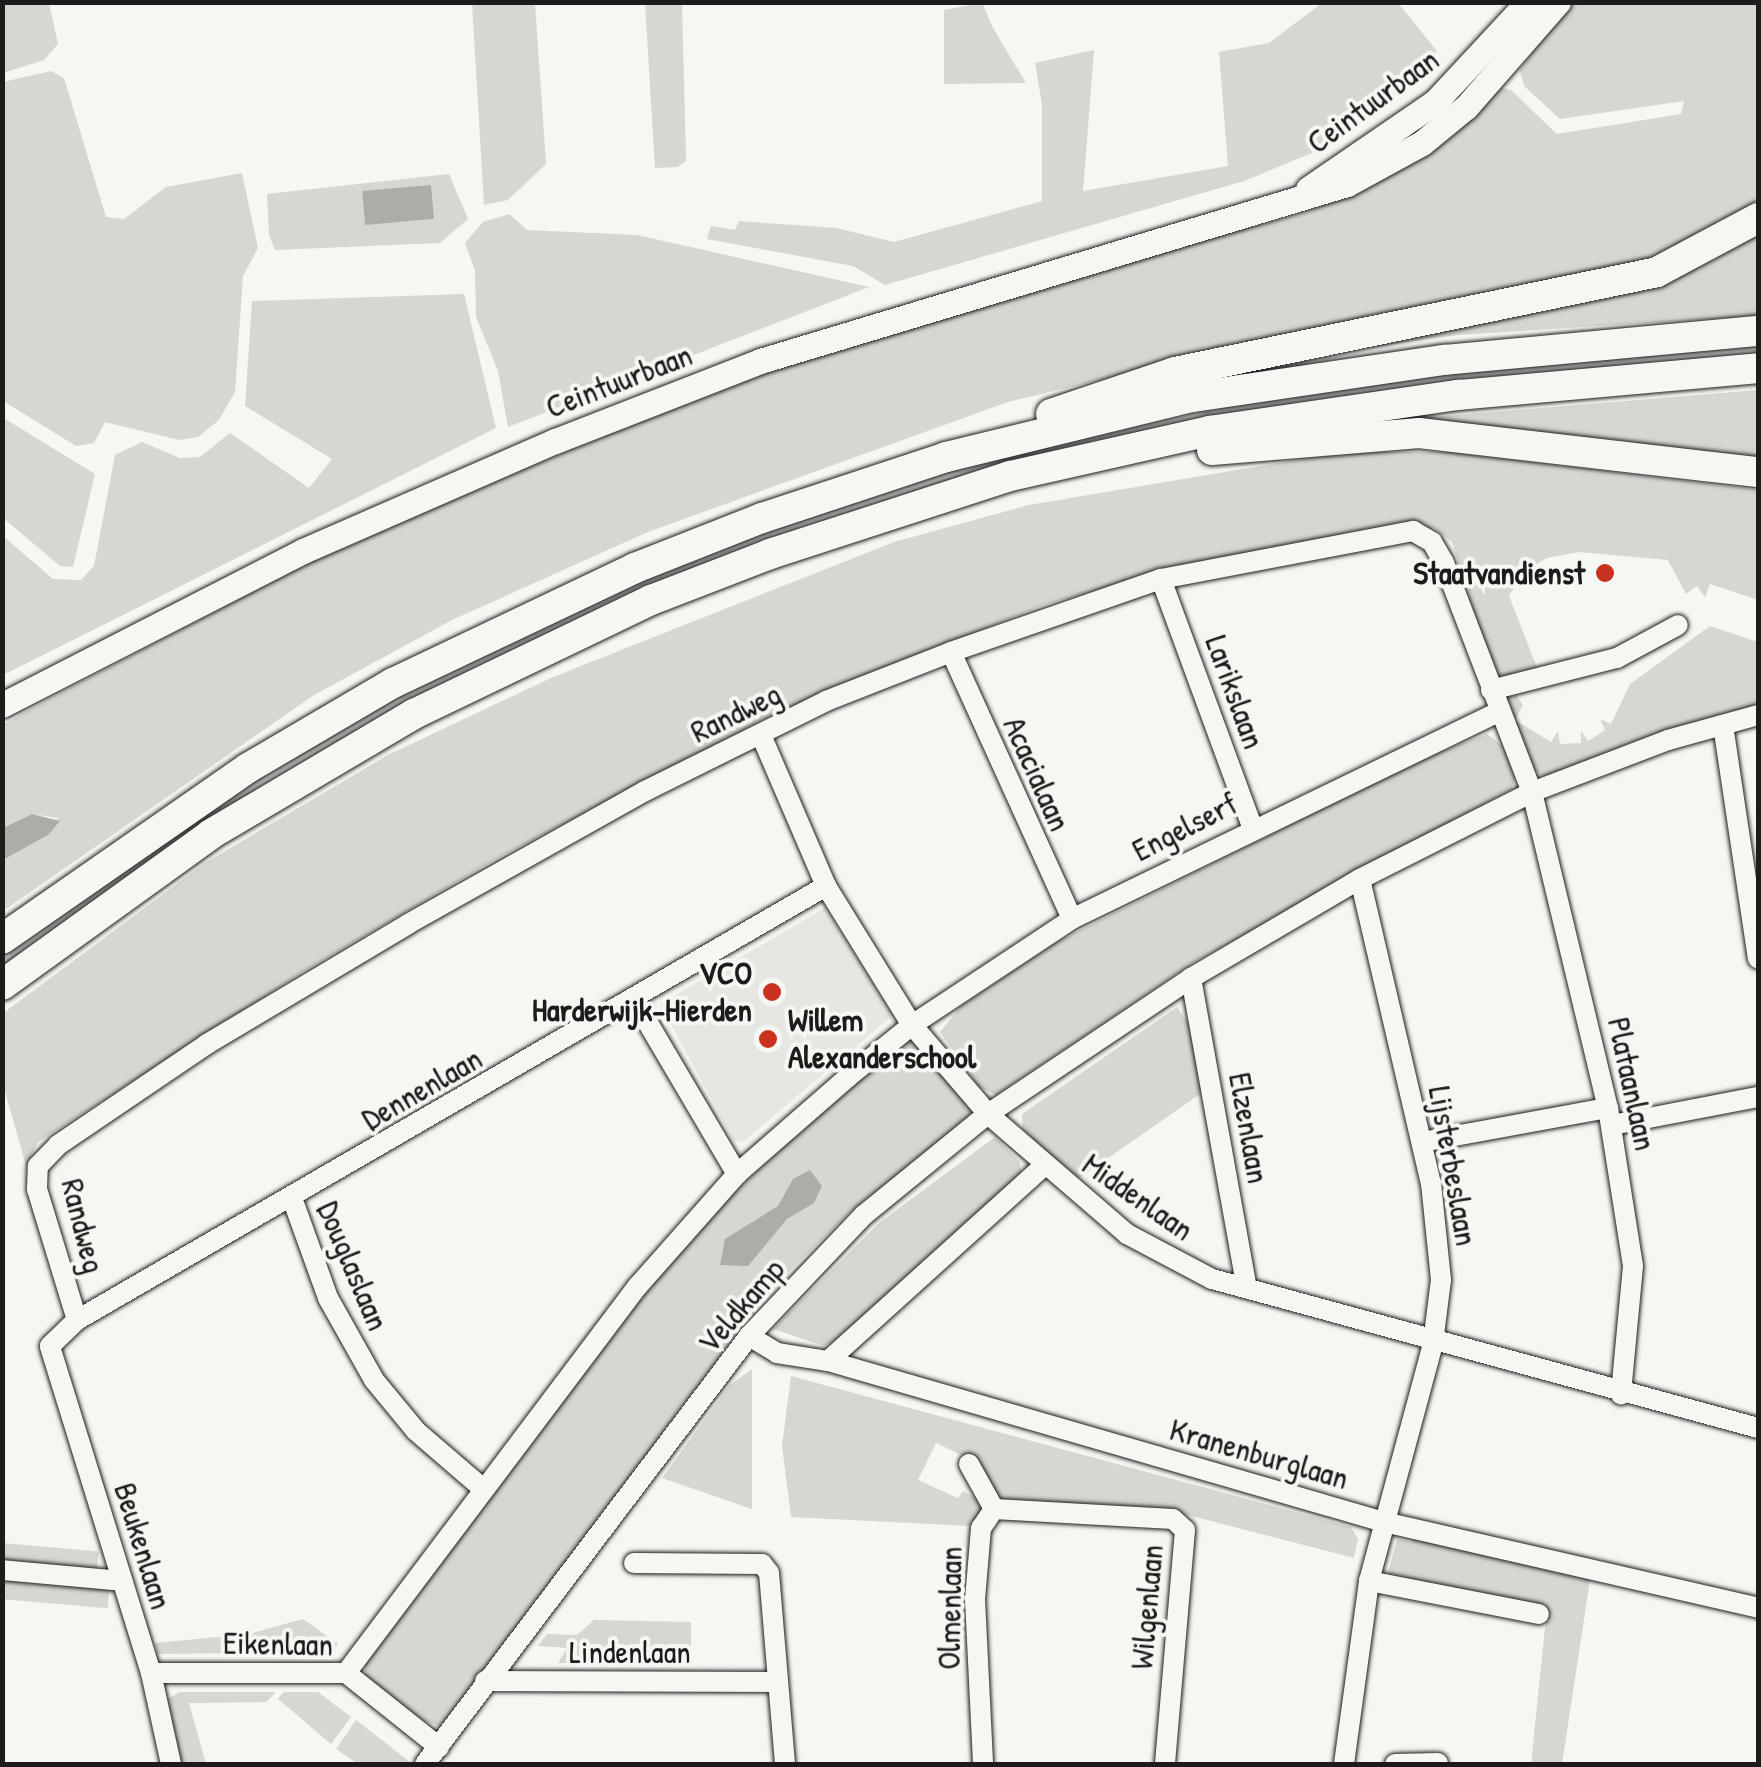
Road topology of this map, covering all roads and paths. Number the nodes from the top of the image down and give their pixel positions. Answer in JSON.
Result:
{"nodes":[{"id":1,"x":1528,"y":2,"type":"edge"},
{"id":2,"x":1558,"y":2,"type":"edge"},
{"id":3,"x":1291,"y":200,"type":"junction"},
{"id":4,"x":1758,"y":218,"type":"edge"},
{"id":5,"x":1758,"y":331,"type":"edge"},
{"id":6,"x":1758,"y":368,"type":"edge"},
{"id":7,"x":946,"y":457,"type":"junction"},
{"id":8,"x":1758,"y":472,"type":"edge"},
{"id":9,"x":1010,"y":476,"type":"junction"},
{"id":10,"x":1161,"y":579,"type":"junction"},
{"id":11,"x":1678,"y":625,"type":"dead end"},
{"id":12,"x":951,"y":652,"type":"junction"},
{"id":13,"x":1491,"y":690,"type":"junction"},
{"id":14,"x":2,"y":706,"type":"edge"},
{"id":15,"x":1500,"y":711,"type":"junction"},
{"id":16,"x":1758,"y":715,"type":"edge"},
{"id":17,"x":1723,"y":725,"type":"junction"},
{"id":18,"x":761,"y":735,"type":"junction"},
{"id":19,"x":1532,"y":792,"type":"junction"},
{"id":20,"x":1252,"y":826,"type":"junction"},
{"id":21,"x":1360,"y":879,"type":"junction"},
{"id":22,"x":826,"y":886,"type":"junction"},
{"id":23,"x":1072,"y":919,"type":"junction"},
{"id":24,"x":2,"y":939,"type":"edge"},
{"id":25,"x":1758,"y":958,"type":"edge"},
{"id":26,"x":1191,"y":978,"type":"junction"},
{"id":27,"x":2,"y":985,"type":"edge"},
{"id":28,"x":635,"y":1001,"type":"junction"},
{"id":29,"x":912,"y":1025,"type":"junction"},
{"id":30,"x":1758,"y":1097,"type":"edge"},
{"id":31,"x":988,"y":1114,"type":"junction"},
{"id":32,"x":1610,"y":1116,"type":"junction"},
{"id":33,"x":1422,"y":1142,"type":"junction"},
{"id":34,"x":1044,"y":1166,"type":"junction"},
{"id":35,"x":737,"y":1174,"type":"junction"},
{"id":36,"x":292,"y":1198,"type":"junction"},
{"id":37,"x":1247,"y":1288,"type":"junction"},
{"id":38,"x":77,"y":1320,"type":"junction"},
{"id":39,"x":749,"y":1336,"type":"junction"},
{"id":40,"x":1433,"y":1344,"type":"junction"},
{"id":41,"x":50,"y":1346,"type":"joint"},
{"id":42,"x":828,"y":1361,"type":"junction"},
{"id":43,"x":1621,"y":1394,"type":"junction"},
{"id":44,"x":1758,"y":1428,"type":"edge"},
{"id":45,"x":969,"y":1464,"type":"dead end"},
{"id":46,"x":481,"y":1487,"type":"junction"},
{"id":47,"x":994,"y":1509,"type":"junction"},
{"id":48,"x":1384,"y":1522,"type":"junction"},
{"id":49,"x":634,"y":1563,"type":"dead end"},
{"id":50,"x":2,"y":1570,"type":"edge"},
{"id":51,"x":123,"y":1581,"type":"junction"},
{"id":52,"x":1369,"y":1581,"type":"junction"},
{"id":53,"x":1758,"y":1608,"type":"edge"},
{"id":54,"x":1539,"y":1614,"type":"dead end"},
{"id":55,"x":151,"y":1673,"type":"junction"},
{"id":56,"x":346,"y":1673,"type":"junction"},
{"id":57,"x":485,"y":1682,"type":"junction"},
{"id":58,"x":776,"y":1682,"type":"junction"},
{"id":59,"x":439,"y":1747,"type":"junction"},
{"id":60,"x":1438,"y":1763,"type":"edge"},
{"id":61,"x":171,"y":1764,"type":"edge"},
{"id":62,"x":426,"y":1764,"type":"edge"},
{"id":63,"x":785,"y":1764,"type":"edge"},
{"id":64,"x":983,"y":1764,"type":"edge"},
{"id":65,"x":1165,"y":1764,"type":"edge"},
{"id":66,"x":1344,"y":1764,"type":"edge"},
{"id":67,"x":1395,"y":1764,"type":"edge"}],
"edges":[{"from":1,"to":3,"type":"main road","name":"Ceintuurbaan"},
{"from":2,"to":3,"type":"main road","name":"Ceintuurbaan"},
{"from":3,"to":14,"type":"main road","name":"Ceintuurbaan"},
{"from":4,"to":7,"type":"highway"},
{"from":5,"to":7,"type":"highway"},
{"from":6,"to":9,"type":"highway"},
{"from":7,"to":24,"type":"highway"},
{"from":8,"to":9,"type":"highway"},
{"from":9,"to":27,"type":"highway"},
{"from":10,"to":12,"type":"street","name":"Randweg"},
{"from":10,"to":13,"type":"street","name":"Randweg"},
{"from":10,"to":20,"type":"street","name":"Larikslaan"},
{"from":11,"to":13,"type":"street"},
{"from":12,"to":18,"type":"street","name":"Randweg"},
{"from":12,"to":23,"type":"street","name":"Acacialaan"},
{"from":13,"to":15,"type":"street","name":"Randweg"},
{"from":15,"to":19,"type":"street","name":"Randweg"},
{"from":15,"to":20,"type":"street","name":"Engelserf"},
{"from":16,"to":17,"type":"street"},
{"from":17,"to":19,"type":"street"},
{"from":17,"to":25,"type":"street"},
{"from":18,"to":22,"type":"street","name":"Middenlaan"},
{"from":18,"to":38,"type":"street","name":"Randweg"},
{"from":19,"to":21,"type":"street"},
{"from":19,"to":32,"type":"street","name":"Plataanlaan"},
{"from":20,"to":23,"type":"street","name":"Engelserf"},
{"from":21,"to":26,"type":"street"},
{"from":21,"to":33,"type":"street","name":"Lijsterbeslaan"},
{"from":22,"to":28,"type":"street","name":"Dennenlaan"},
{"from":22,"to":29,"type":"street","name":"Middenlaan"},
{"from":23,"to":29,"type":"street","name":"Engelserf"},
{"from":26,"to":31,"type":"street","name":"Veldkamp"},
{"from":26,"to":37,"type":"street","name":"Elzenlaan"},
{"from":28,"to":35,"type":"street"},
{"from":28,"to":36,"type":"street","name":"Dennenlaan"},
{"from":29,"to":31,"type":"street","name":"Middenlaan"},
{"from":29,"to":35,"type":"street"},
{"from":30,"to":32,"type":"street"},
{"from":31,"to":34,"type":"street","name":"Middenlaan"},
{"from":31,"to":39,"type":"street","name":"Veldkamp"},
{"from":32,"to":33,"type":"street"},
{"from":32,"to":43,"type":"street","name":"Plataanlaan"},
{"from":33,"to":40,"type":"street","name":"Lijsterbeslaan"},
{"from":34,"to":37,"type":"street","name":"Middenlaan"},
{"from":34,"to":42,"type":"street"},
{"from":35,"to":46,"type":"street"},
{"from":36,"to":38,"type":"street","name":"Dennenlaan"},
{"from":36,"to":46,"type":"street","name":"Douglaslaan"},
{"from":37,"to":40,"type":"street","name":"Middenlaan"},
{"from":38,"to":41,"type":"street","name":"Dennenlaan"},
{"from":39,"to":42,"type":"street","name":"Kranenburglaan"},
{"from":39,"to":57,"type":"street","name":"Veldkamp"},
{"from":40,"to":43,"type":"street","name":"Middenlaan"},
{"from":40,"to":48,"type":"street","name":"Lijsterbeslaan"},
{"from":41,"to":51,"type":"street","name":"Beukenlaan"},
{"from":42,"to":48,"type":"street","name":"Kranenburglaan"},
{"from":43,"to":44,"type":"street","name":"Middenlaan"},
{"from":45,"to":47,"type":"street","name":"Olmenlaan"},
{"from":46,"to":56,"type":"street"},
{"from":47,"to":64,"type":"street","name":"Olmenlaan"},
{"from":47,"to":65,"type":"street","name":"Wilgenlaan"},
{"from":48,"to":52,"type":"street","name":"Lijsterbeslaan"},
{"from":48,"to":53,"type":"street","name":"Kranenburglaan"},
{"from":49,"to":58,"type":"street"},
{"from":50,"to":51,"type":"street"},
{"from":51,"to":55,"type":"street","name":"Beukenlaan"},
{"from":52,"to":54,"type":"street"},
{"from":52,"to":66,"type":"street","name":"Lijsterbeslaan"},
{"from":55,"to":56,"type":"street","name":"Eikenlaan"},
{"from":55,"to":61,"type":"street","name":"Beukenlaan"},
{"from":56,"to":59,"type":"street","name":"Eikenlaan"},
{"from":57,"to":58,"type":"street","name":"Lindenlaan"},
{"from":57,"to":59,"type":"street","name":"Veldkamp"},
{"from":58,"to":63,"type":"street"},
{"from":59,"to":62,"type":"street","name":"Veldkamp"},
{"from":60,"to":67,"type":"street"}]}
